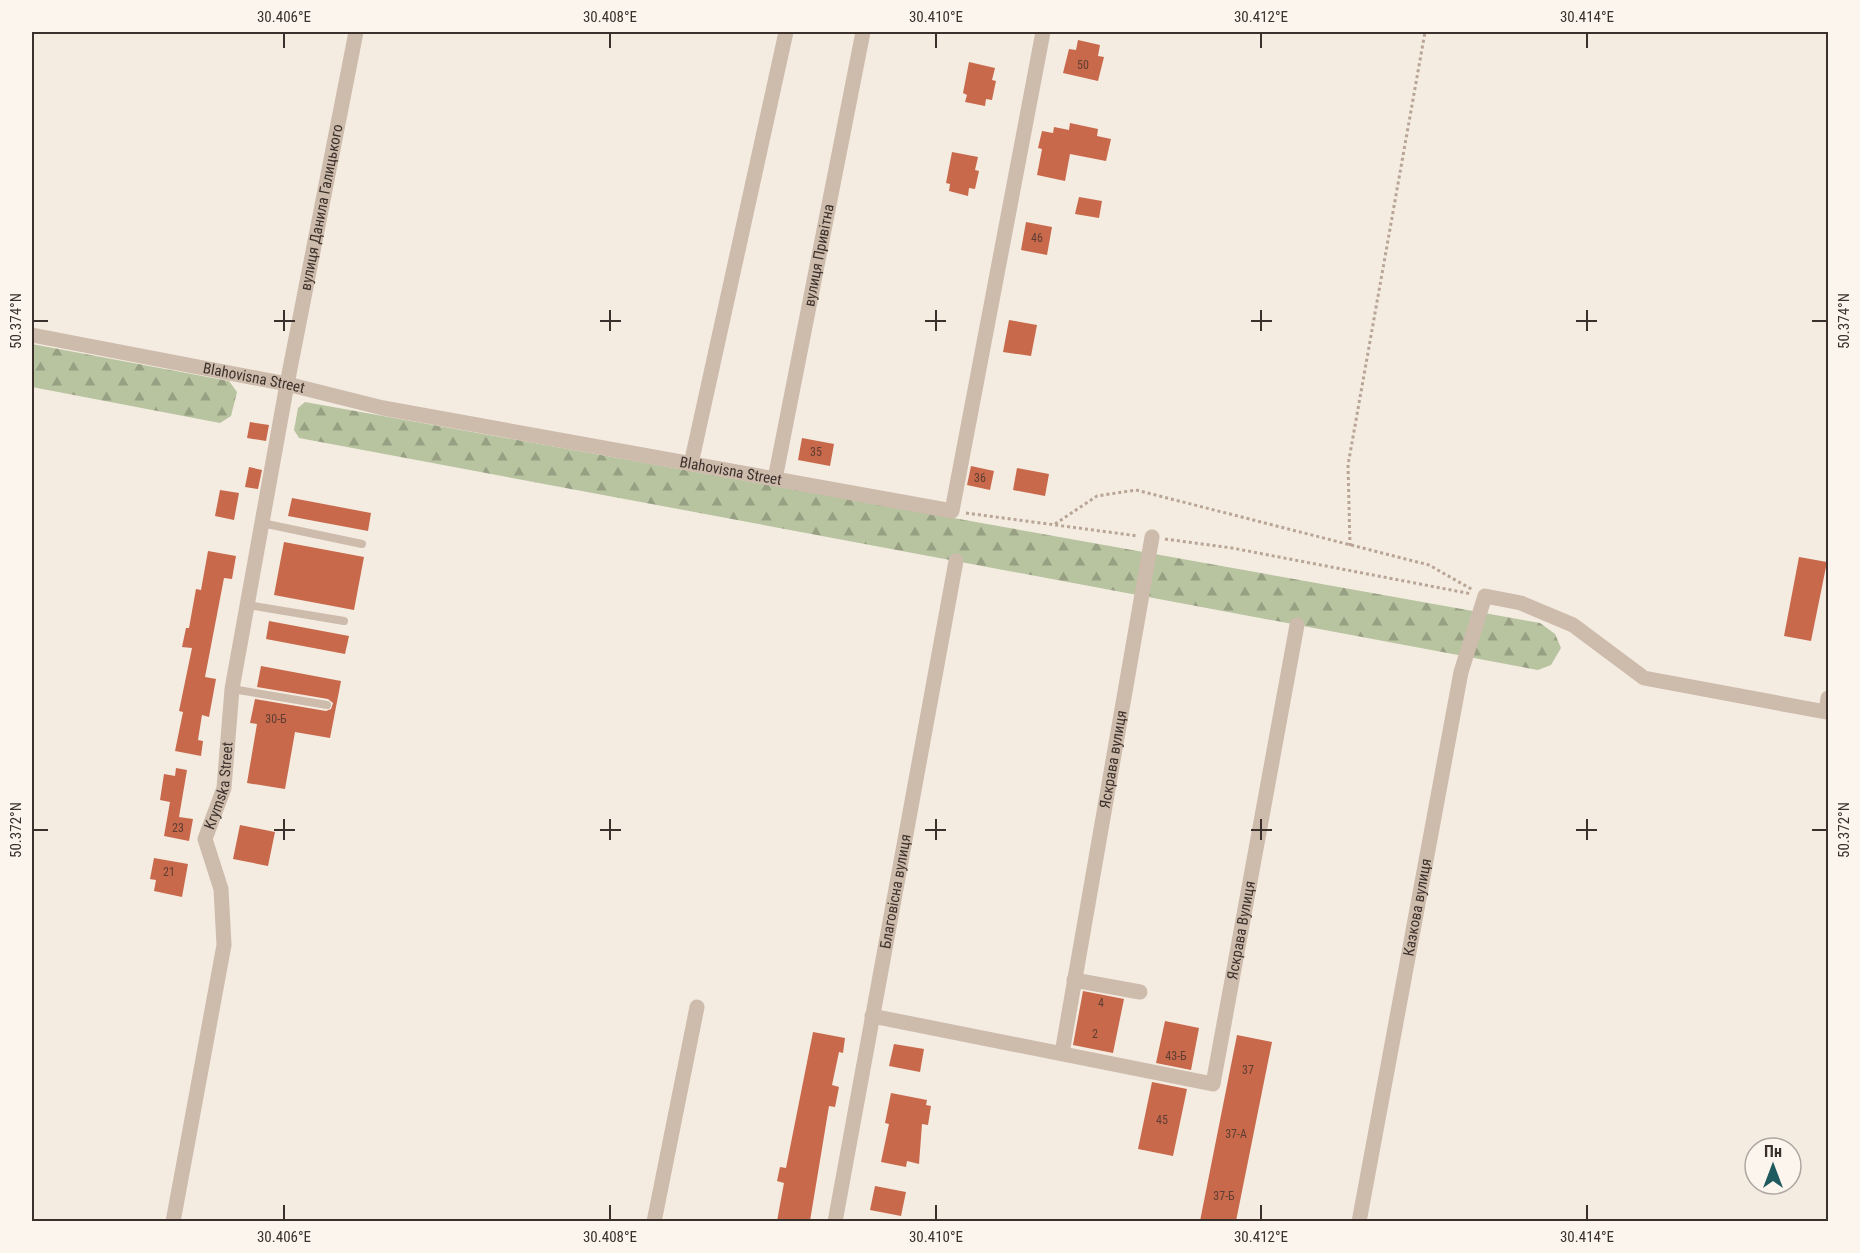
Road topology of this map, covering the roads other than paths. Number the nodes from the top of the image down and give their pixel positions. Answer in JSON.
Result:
{"nodes":[{"id":1,"x":356,"y":32,"type":"edge"},
{"id":2,"x":786,"y":32,"type":"edge"},
{"id":3,"x":863,"y":32,"type":"edge"},
{"id":4,"x":1043,"y":32,"type":"edge"},
{"id":5,"x":32,"y":335,"type":"edge"},
{"id":6,"x":287,"y":384,"type":"junction"},
{"id":7,"x":691,"y":464,"type":"junction"},
{"id":8,"x":775,"y":479,"type":"junction"},
{"id":9,"x":262,"y":524,"type":"junction"},
{"id":10,"x":1152,"y":537,"type":"road end"},
{"id":11,"x":362,"y":544,"type":"dead end"},
{"id":12,"x":956,"y":561,"type":"dead end"},
{"id":13,"x":248,"y":605,"type":"junction"},
{"id":14,"x":344,"y":621,"type":"dead end"},
{"id":15,"x":1297,"y":625,"type":"dead end"},
{"id":16,"x":232,"y":689,"type":"junction"},
{"id":17,"x":1828,"y":698,"type":"edge"},
{"id":18,"x":327,"y":705,"type":"dead end"},
{"id":19,"x":1074,"y":980,"type":"junction"},
{"id":20,"x":1140,"y":992,"type":"dead end"},
{"id":21,"x":698,"y":1007,"type":"dead end"},
{"id":22,"x":872,"y":1016,"type":"junction"},
{"id":23,"x":1062,"y":1053,"type":"junction"},
{"id":24,"x":173,"y":1221,"type":"edge"},
{"id":25,"x":654,"y":1221,"type":"edge"},
{"id":26,"x":834,"y":1221,"type":"edge"},
{"id":27,"x":1359,"y":1221,"type":"edge"}],
"edges":[{"from":1,"to":6,"type":"street","name":"вулиця Данила Галицького"},
{"from":2,"to":7,"type":"street"},
{"from":3,"to":8,"type":"street","name":"вулиця Привітна"},
{"from":4,"to":8,"type":"street","name":"Blahovisna Street"},
{"from":5,"to":6,"type":"street","name":"Blahovisna Street"},
{"from":6,"to":7,"type":"street","name":"Blahovisna Street"},
{"from":6,"to":9,"type":"street","name":"Krymska Street"},
{"from":7,"to":8,"type":"street","name":"Blahovisna Street"},
{"from":9,"to":11,"type":"lane"},
{"from":9,"to":13,"type":"street","name":"Krymska Street"},
{"from":10,"to":19,"type":"street","name":"Яскрава вулиця"},
{"from":12,"to":22,"type":"street","name":"Благовісна вулиця"},
{"from":13,"to":14,"type":"lane"},
{"from":13,"to":16,"type":"street","name":"Krymska Street"},
{"from":15,"to":23,"type":"street","name":"Яскрава Вулиця"},
{"from":16,"to":18,"type":"lane"},
{"from":16,"to":24,"type":"street","name":"Krymska Street"},
{"from":17,"to":27,"type":"street","name":"Казкова вулиця"},
{"from":19,"to":20,"type":"street"},
{"from":19,"to":23,"type":"street","name":"Яскрава вулиця"},
{"from":21,"to":25,"type":"street"},
{"from":22,"to":23,"type":"street"},
{"from":22,"to":26,"type":"street","name":"Благовісна вулиця"}]}
